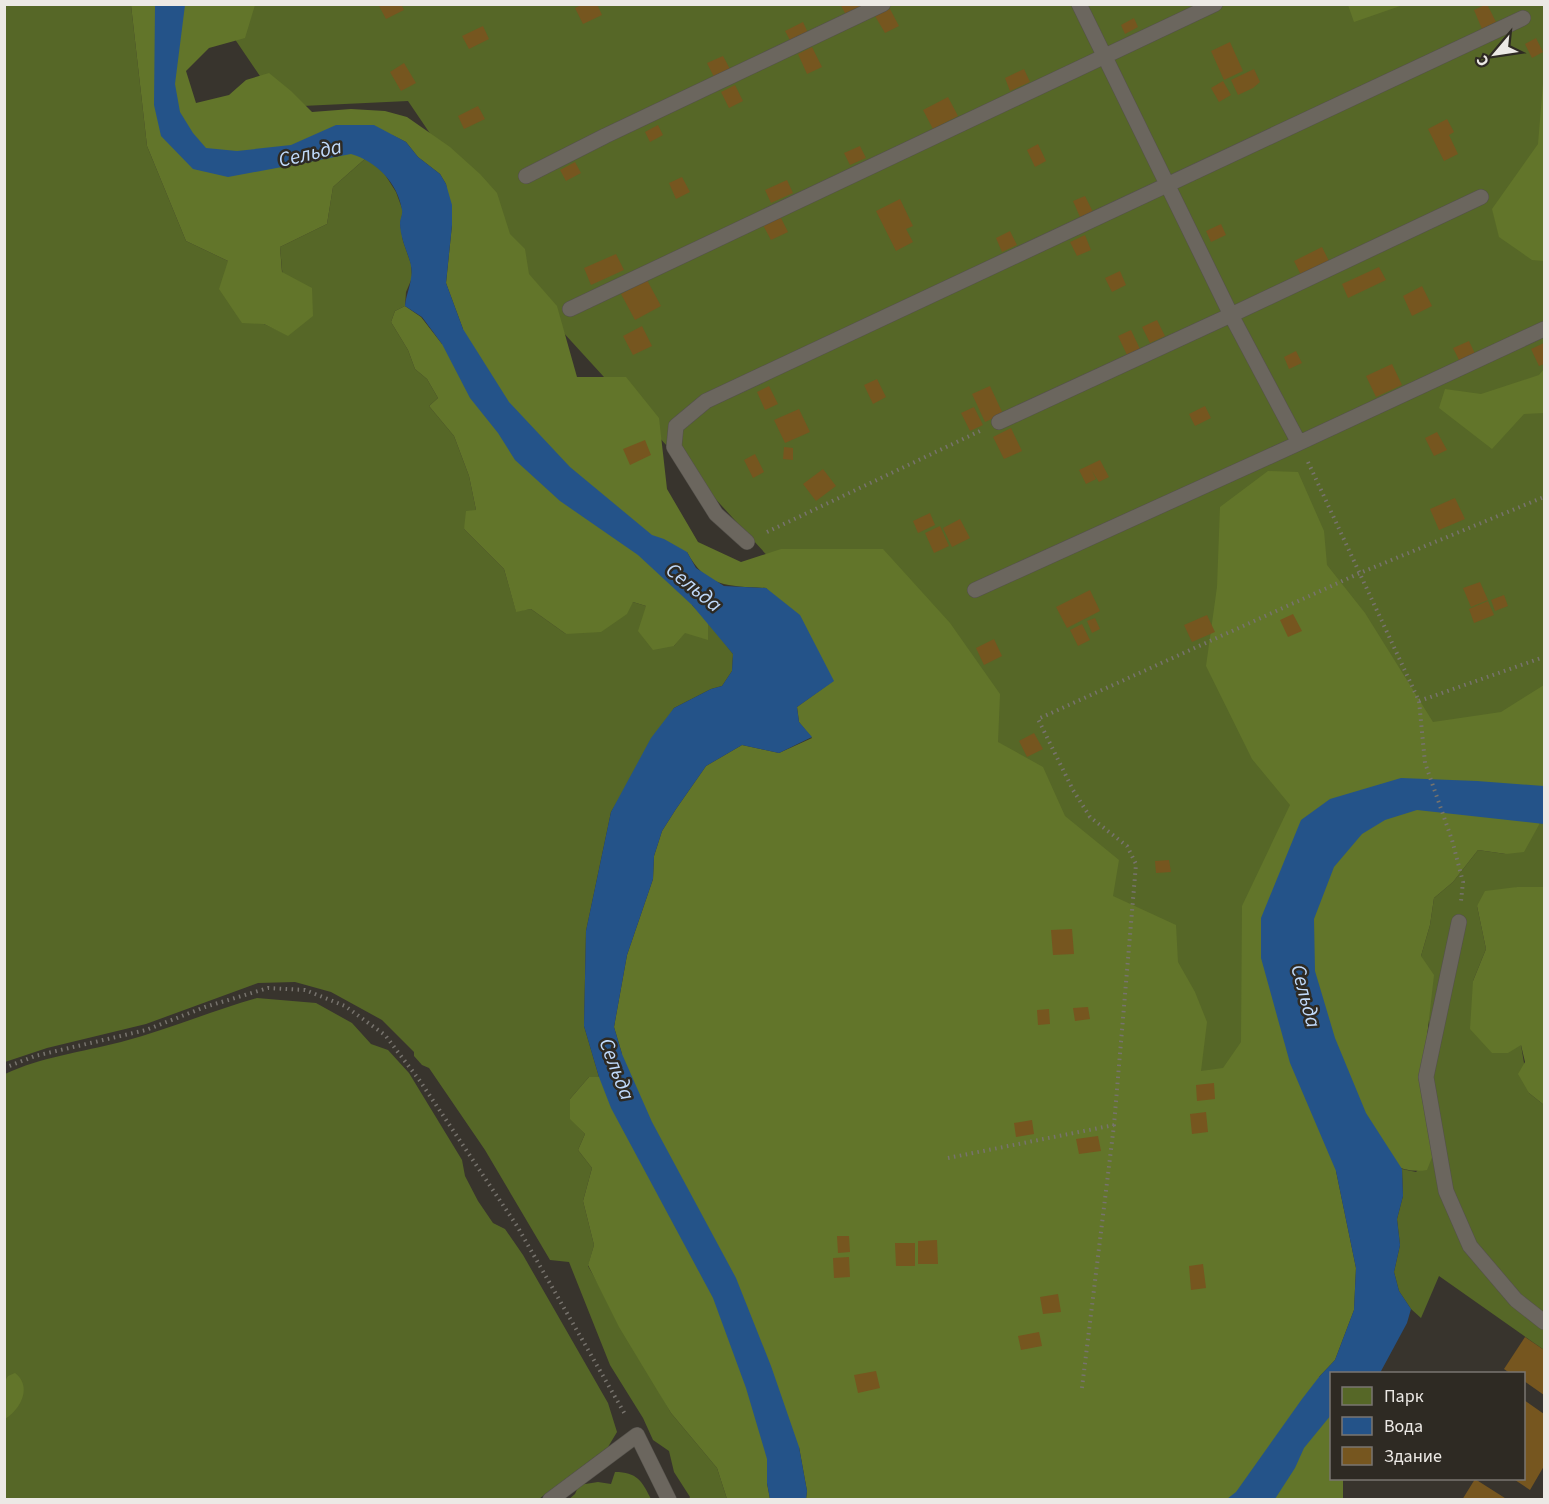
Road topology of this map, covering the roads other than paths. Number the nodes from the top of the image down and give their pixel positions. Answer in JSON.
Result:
{"nodes":[{"id":1,"x":883,"y":4,"type":"edge"},
{"id":2,"x":1080,"y":4,"type":"edge"},
{"id":3,"x":1215,"y":4,"type":"edge"},
{"id":4,"x":1522,"y":18,"type":"dead end"},
{"id":5,"x":1107,"y":56,"type":"junction"},
{"id":6,"x":526,"y":176,"type":"dead end"},
{"id":7,"x":1169,"y":185,"type":"junction"},
{"id":8,"x":1481,"y":197,"type":"dead end"},
{"id":9,"x":570,"y":309,"type":"dead end"},
{"id":10,"x":1232,"y":315,"type":"junction"},
{"id":11,"x":1545,"y":329,"type":"edge"},
{"id":12,"x":999,"y":422,"type":"road end"},
{"id":13,"x":1299,"y":443,"type":"junction"},
{"id":14,"x":747,"y":542,"type":"road end"},
{"id":15,"x":975,"y":590,"type":"dead end"},
{"id":16,"x":1459,"y":922,"type":"road end"},
{"id":17,"x":1545,"y":1323,"type":"edge"},
{"id":18,"x":550,"y":1500,"type":"edge"},
{"id":19,"x":669,"y":1500,"type":"edge"}],
"edges":[{"from":1,"to":6,"type":"lane"},
{"from":2,"to":5,"type":"lane"},
{"from":3,"to":5,"type":"lane"},
{"from":4,"to":7,"type":"lane"},
{"from":5,"to":7,"type":"lane"},
{"from":5,"to":9,"type":"lane"},
{"from":7,"to":10,"type":"lane"},
{"from":7,"to":14,"type":"lane"},
{"from":8,"to":10,"type":"lane"},
{"from":10,"to":12,"type":"lane"},
{"from":10,"to":13,"type":"lane"},
{"from":11,"to":13,"type":"lane"},
{"from":13,"to":15,"type":"lane"},
{"from":16,"to":17,"type":"lane"},
{"from":18,"to":19,"type":"lane"}]}
